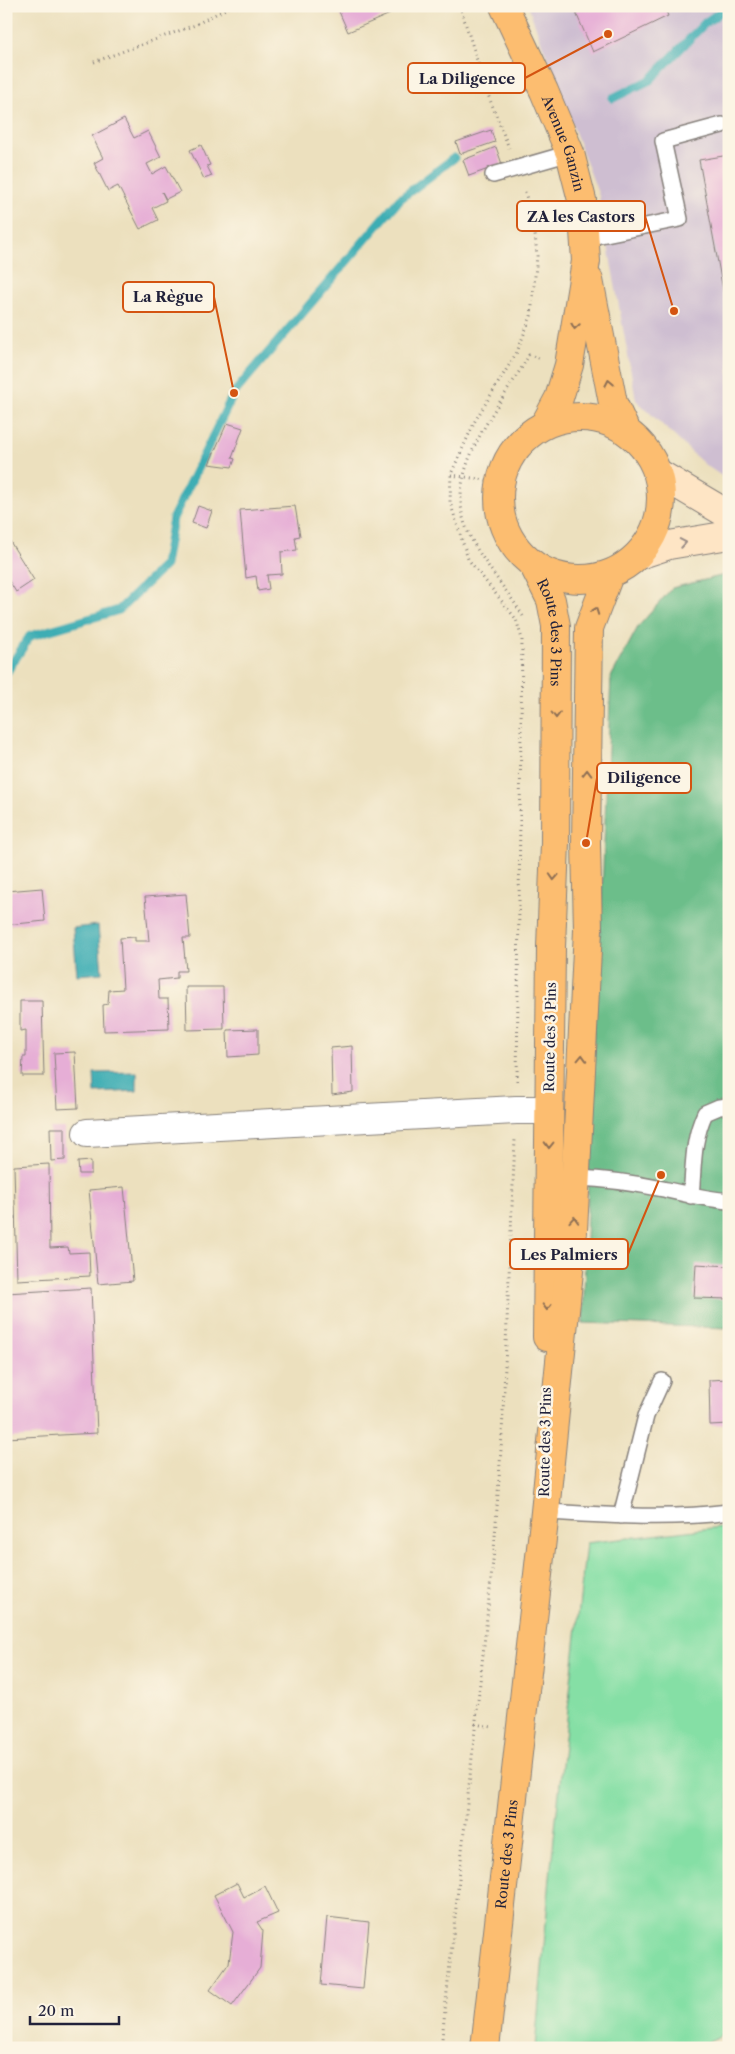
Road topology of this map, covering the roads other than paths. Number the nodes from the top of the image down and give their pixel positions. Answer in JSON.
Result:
{"nodes":[{"id":1,"x":504,"y":6,"type":"edge"},
{"id":2,"x":722,"y":125,"type":"dead end"},
{"id":3,"x":570,"y":154,"type":"junction"},
{"id":4,"x":493,"y":175,"type":"dead end"},
{"id":5,"x":586,"y":249,"type":"junction"},
{"id":6,"x":544,"y":424,"type":"junction"},
{"id":7,"x":625,"y":429,"type":"junction"},
{"id":8,"x":658,"y":473,"type":"junction"},
{"id":9,"x":729,"y":515,"type":"edge"},
{"id":10,"x":729,"y":535,"type":"edge"},
{"id":11,"x":639,"y":554,"type":"junction"},
{"id":12,"x":534,"y":566,"type":"junction"},
{"id":13,"x":609,"y":575,"type":"junction"},
{"id":14,"x":729,"y":1106,"type":"edge"},
{"id":15,"x":549,"y":1110,"type":"junction"},
{"id":16,"x":87,"y":1133,"type":"dead end"},
{"id":17,"x":577,"y":1178,"type":"junction"},
{"id":18,"x":691,"y":1196,"type":"junction"},
{"id":19,"x":729,"y":1201,"type":"edge"},
{"id":20,"x":662,"y":1381,"type":"dead end"},
{"id":21,"x":545,"y":1512,"type":"junction"},
{"id":22,"x":729,"y":1512,"type":"edge"},
{"id":23,"x":621,"y":1516,"type":"junction"},
{"id":24,"x":485,"y":2048,"type":"edge"}],
"edges":[{"from":1,"to":3,"type":"main road","name":"Avenue Ganzin"},
{"from":2,"to":5,"type":"lane"},
{"from":3,"to":4,"type":"lane"},
{"from":3,"to":5,"type":"main road","name":"Avenue Ganzin"},
{"from":5,"to":6,"type":"main road","name":"Avenue Ganzin","one_way":true},
{"from":7,"to":5,"type":"main road","name":"Avenue Ganzin","one_way":true},
{"from":6,"to":7,"type":"main road"},
{"from":6,"to":12,"type":"main road"},
{"from":7,"to":8,"type":"main road"},
{"from":8,"to":9,"type":"main road"},
{"from":8,"to":11,"type":"main road"},
{"from":11,"to":10,"type":"main road","one_way":true},
{"from":11,"to":13,"type":"main road"},
{"from":12,"to":13,"type":"main road"},
{"from":12,"to":15,"type":"main road","name":"Route des 3 Pins","one_way":true},
{"from":17,"to":13,"type":"main road","name":"Route des 3 Pins","one_way":true},
{"from":14,"to":18,"type":"lane"},
{"from":15,"to":16,"type":"street"},
{"from":15,"to":21,"type":"main road","name":"Route des 3 Pins","one_way":true},
{"from":17,"to":18,"type":"lane"},
{"from":21,"to":17,"type":"main road","name":"Route des 3 Pins","one_way":true},
{"from":18,"to":19,"type":"lane"},
{"from":20,"to":23,"type":"lane"},
{"from":21,"to":23,"type":"lane"},
{"from":21,"to":24,"type":"main road","name":"Route des 3 Pins"},
{"from":22,"to":23,"type":"lane"}]}
